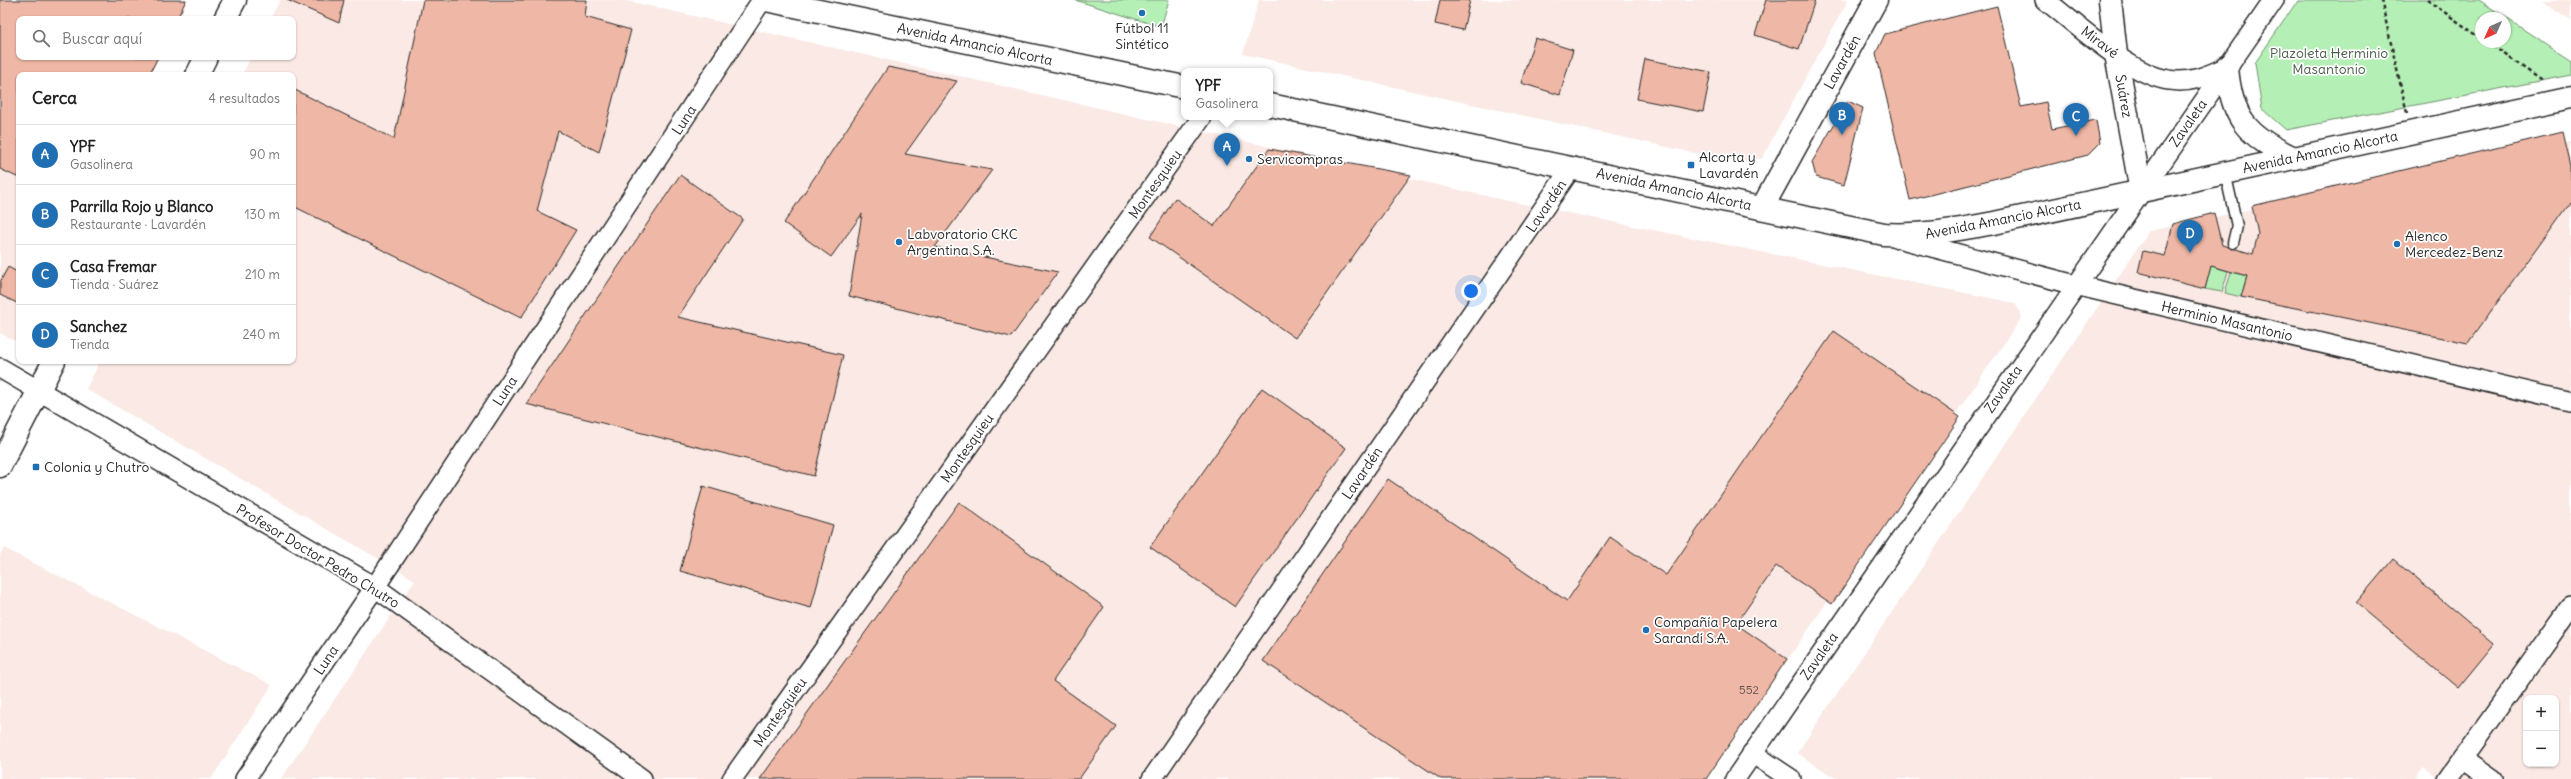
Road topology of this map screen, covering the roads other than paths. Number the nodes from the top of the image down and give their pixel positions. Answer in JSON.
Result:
{"nodes":[{"id":1,"x":234,"y":0,"type":"edge"},
{"id":2,"x":762,"y":0,"type":"edge"},
{"id":3,"x":766,"y":0,"type":"edge"},
{"id":4,"x":1876,"y":0,"type":"edge"},
{"id":5,"x":2045,"y":0,"type":"edge"},
{"id":6,"x":2110,"y":0,"type":"edge"},
{"id":7,"x":2274,"y":0,"type":"edge"},
{"id":8,"x":226,"y":16,"type":"edge"},
{"id":9,"x":2116,"y":54,"type":"junction"},
{"id":10,"x":204,"y":60,"type":"edge"},
{"id":11,"x":2228,"y":67,"type":"junction"},
{"id":12,"x":198,"y":72,"type":"edge"},
{"id":13,"x":1181,"y":87,"type":"edge"},
{"id":14,"x":2569,"y":98,"type":"edge"},
{"id":15,"x":1273,"y":106,"type":"edge"},
{"id":16,"x":1200,"y":120,"type":"edge"},
{"id":17,"x":2294,"y":158,"type":"junction"},
{"id":18,"x":1572,"y":167,"type":"junction"},
{"id":19,"x":2225,"y":172,"type":"junction"},
{"id":20,"x":2141,"y":191,"type":"junction"},
{"id":21,"x":1762,"y":208,"type":"junction"},
{"id":22,"x":1884,"y":234,"type":"junction"},
{"id":23,"x":2233,"y":243,"type":"dead end"},
{"id":24,"x":2075,"y":284,"type":"junction"},
{"id":25,"x":52,"y":364,"type":"edge"},
{"id":26,"x":0,"y":368,"type":"edge"},
{"id":27,"x":39,"y":391,"type":"junction"},
{"id":28,"x":2571,"y":402,"type":"edge"},
{"id":29,"x":0,"y":466,"type":"edge"},
{"id":30,"x":375,"y":587,"type":"junction"},
{"id":31,"x":2571,"y":606,"type":"edge"},
{"id":32,"x":1752,"y":753,"type":"junction"},
{"id":33,"x":2463,"y":758,"type":"junction"},
{"id":34,"x":245,"y":779,"type":"edge"},
{"id":35,"x":642,"y":779,"type":"edge"},
{"id":36,"x":732,"y":779,"type":"edge"},
{"id":37,"x":1152,"y":779,"type":"edge"},
{"id":38,"x":1735,"y":779,"type":"edge"},
{"id":39,"x":1792,"y":779,"type":"edge"},
{"id":40,"x":2448,"y":779,"type":"edge"},
{"id":41,"x":2493,"y":779,"type":"edge"}],
"edges":[{"from":1,"to":8,"type":"main road"},
{"from":2,"to":30,"type":"street","name":"Luna"},
{"from":3,"to":13,"type":"main road","name":"Avenida Amancio Alcorta"},
{"from":4,"to":21,"type":"main road","name":"Lavardén"},
{"from":5,"to":9,"type":"street","name":"Miravé"},
{"from":6,"to":9,"type":"main road","name":"Suárez"},
{"from":7,"to":11,"type":"street","name":"Zavaleta"},
{"from":9,"to":11,"type":"street","name":"Miravé"},
{"from":9,"to":20,"type":"main road","name":"Suárez"},
{"from":10,"to":12,"type":"main road"},
{"from":11,"to":17,"type":"main road"},
{"from":11,"to":20,"type":"street","name":"Zavaleta"},
{"from":14,"to":17,"type":"main road","name":"Avenida Amancio Alcorta"},
{"from":15,"to":18,"type":"main road","name":"Avenida Amancio Alcorta"},
{"from":16,"to":36,"type":"street","name":"Montesquieu"},
{"from":17,"to":19,"type":"main road","name":"Avenida Amancio Alcorta"},
{"from":18,"to":21,"type":"main road","name":"Avenida Amancio Alcorta"},
{"from":18,"to":37,"type":"street","name":"Lavardén"},
{"from":19,"to":20,"type":"main road","name":"Avenida Amancio Alcorta"},
{"from":19,"to":23,"type":"lane"},
{"from":20,"to":22,"type":"main road","name":"Avenida Amancio Alcorta"},
{"from":20,"to":24,"type":"street","name":"Zavaleta"},
{"from":21,"to":22,"type":"main road","name":"Avenida Amancio Alcorta"},
{"from":22,"to":24,"type":"street","name":"Herminio Masantonio"},
{"from":24,"to":28,"type":"street","name":"Herminio Masantonio"},
{"from":24,"to":32,"type":"street","name":"Zavaleta"},
{"from":25,"to":27,"type":"main road"},
{"from":26,"to":27,"type":"street","name":"Profesor Doctor Pedro Chutro"},
{"from":27,"to":29,"type":"main road"},
{"from":27,"to":30,"type":"street","name":"Profesor Doctor Pedro Chutro"},
{"from":30,"to":34,"type":"street","name":"Luna"},
{"from":30,"to":35,"type":"street","name":"Profesor Doctor Pedro Chutro"},
{"from":31,"to":33,"type":"street"},
{"from":32,"to":38,"type":"street","name":"Zavaleta"},
{"from":32,"to":39,"type":"street"},
{"from":33,"to":40,"type":"street"},
{"from":33,"to":41,"type":"street"}]}
